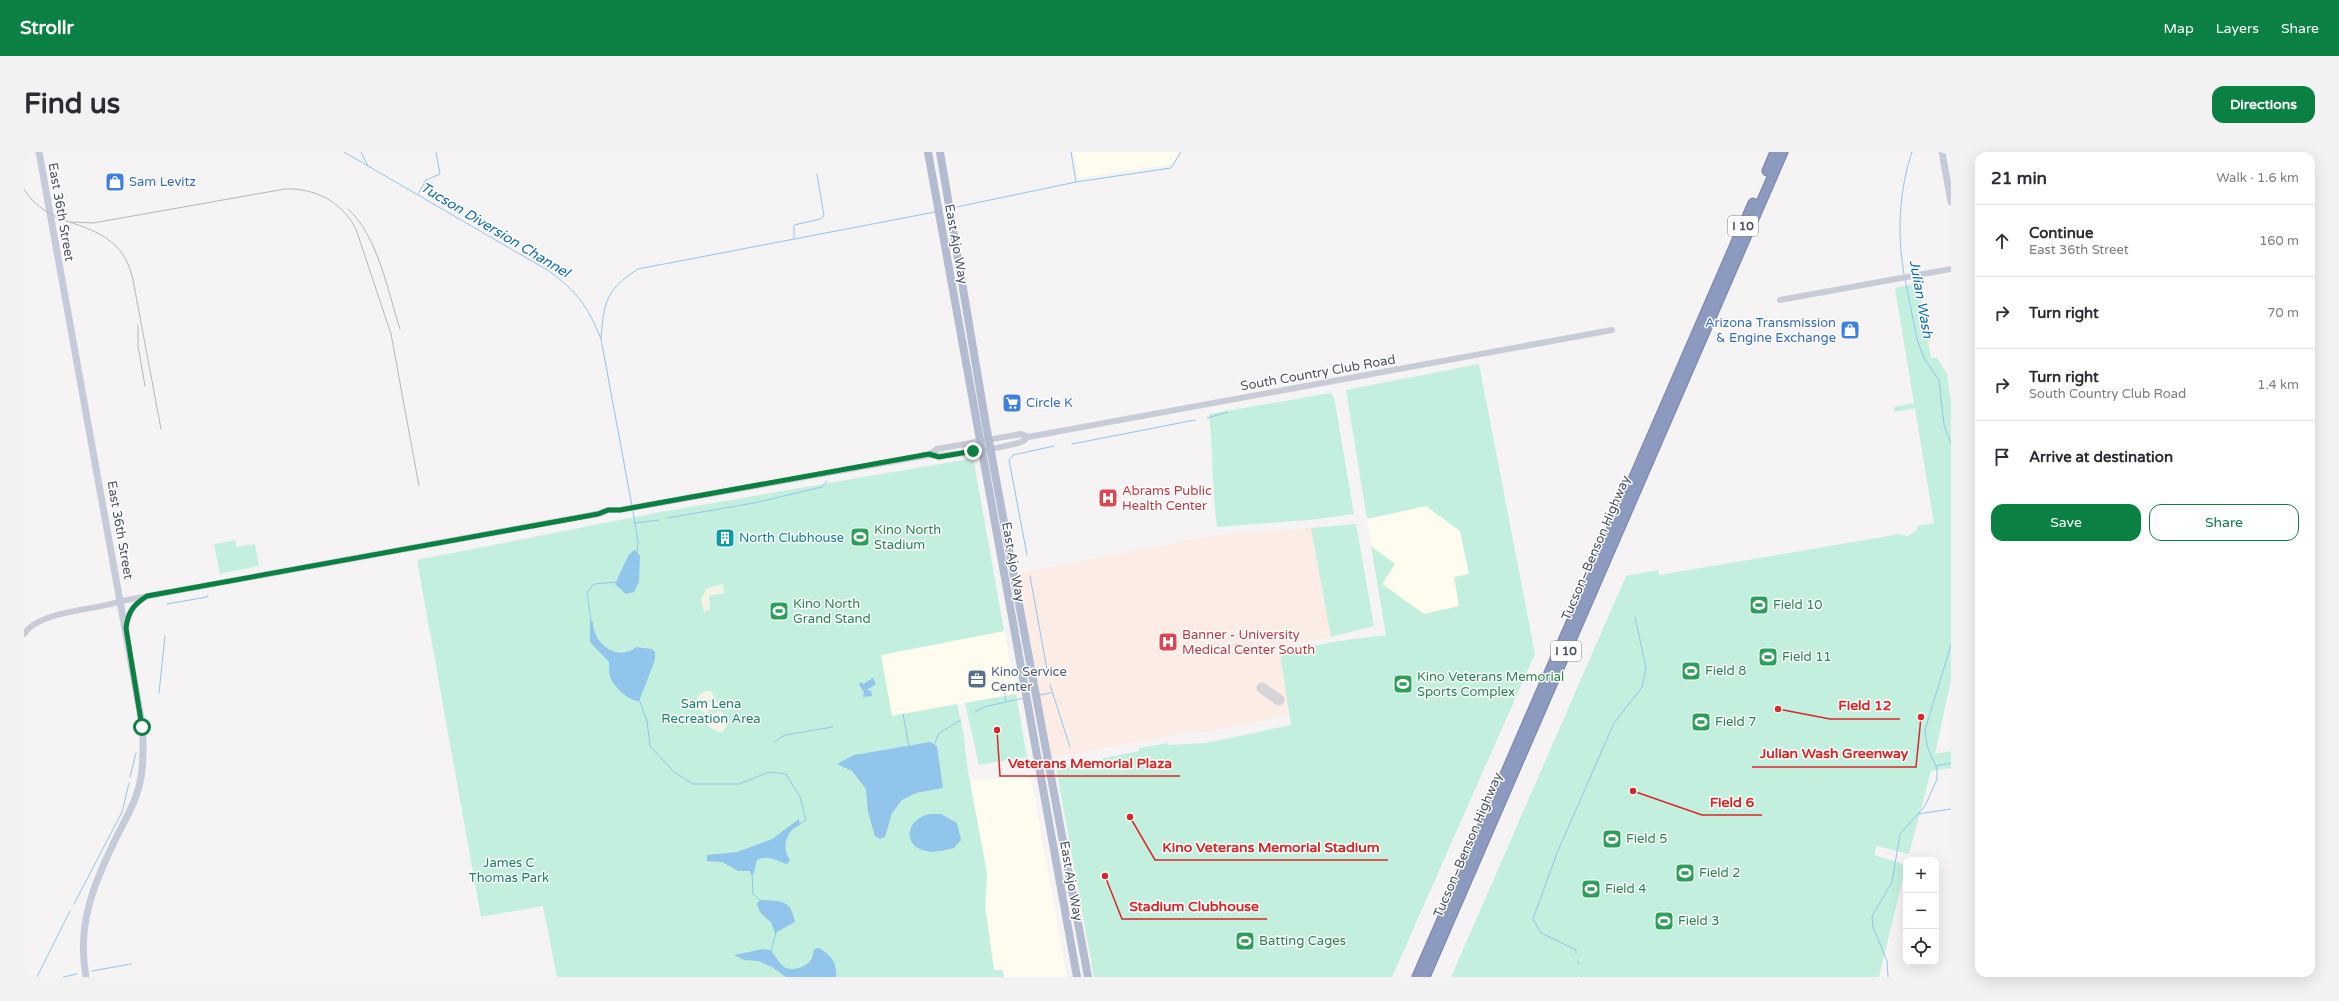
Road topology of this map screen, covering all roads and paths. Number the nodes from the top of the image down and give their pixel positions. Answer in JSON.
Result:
{"nodes":[{"id":1,"x":39,"y":152,"type":"edge"},
{"id":2,"x":928,"y":152,"type":"edge"},
{"id":3,"x":940,"y":152,"type":"edge"},
{"id":4,"x":1775,"y":152,"type":"edge"},
{"id":5,"x":1783,"y":152,"type":"edge"},
{"id":6,"x":1942,"y":152,"type":"edge"},
{"id":7,"x":1951,"y":202,"type":"edge"},
{"id":8,"x":1951,"y":269,"type":"edge"},
{"id":9,"x":1780,"y":300,"type":"dead end"},
{"id":10,"x":1612,"y":330,"type":"dead end"},
{"id":11,"x":971,"y":334,"type":"junction"},
{"id":12,"x":960,"y":336,"type":"junction"},
{"id":13,"x":990,"y":444,"type":"junction"},
{"id":14,"x":980,"y":445,"type":"junction"},
{"id":15,"x":147,"y":596,"type":"junction"},
{"id":16,"x":121,"y":601,"type":"junction"},
{"id":17,"x":126,"y":628,"type":"junction"},
{"id":18,"x":24,"y":634,"type":"edge"},
{"id":19,"x":86,"y":977,"type":"edge"},
{"id":20,"x":1077,"y":977,"type":"edge"},
{"id":21,"x":1088,"y":977,"type":"edge"},
{"id":22,"x":1417,"y":977,"type":"edge"},
{"id":23,"x":1425,"y":977,"type":"edge"}],
"edges":[{"from":1,"to":16,"type":"main road","name":"East 36th Street"},
{"from":2,"to":12,"type":"main road","name":"East Ajo Way"},
{"from":3,"to":11,"type":"main road","name":"East Ajo Way"},
{"from":4,"to":22,"type":"highway","name":"Tucson–Benson Highway","number":"I 10"},
{"from":5,"to":23,"type":"highway","name":"Tucson–Benson Highway","number":"I 10"},
{"from":6,"to":7,"type":"main road"},
{"from":8,"to":9,"type":"street"},
{"from":10,"to":13,"type":"street","name":"South Country Club Road"},
{"from":11,"to":12,"type":"main road"},
{"from":11,"to":13,"type":"main road","name":"East Ajo Way"},
{"from":12,"to":14,"type":"main road","name":"East Ajo Way"},
{"from":13,"to":14,"type":"street","name":"South Country Club Road"},
{"from":13,"to":21,"type":"main road","name":"East Ajo Way"},
{"from":14,"to":15,"type":"street","name":"South Country Club Road"},
{"from":14,"to":20,"type":"main road","name":"East Ajo Way"},
{"from":15,"to":16,"type":"street","name":"South Country Club Road"},
{"from":15,"to":17,"type":"street"},
{"from":16,"to":17,"type":"main road","name":"East 36th Street"},
{"from":16,"to":18,"type":"street","name":"South Country Club Road"},
{"from":17,"to":19,"type":"main road","name":"East 36th Street"}]}
